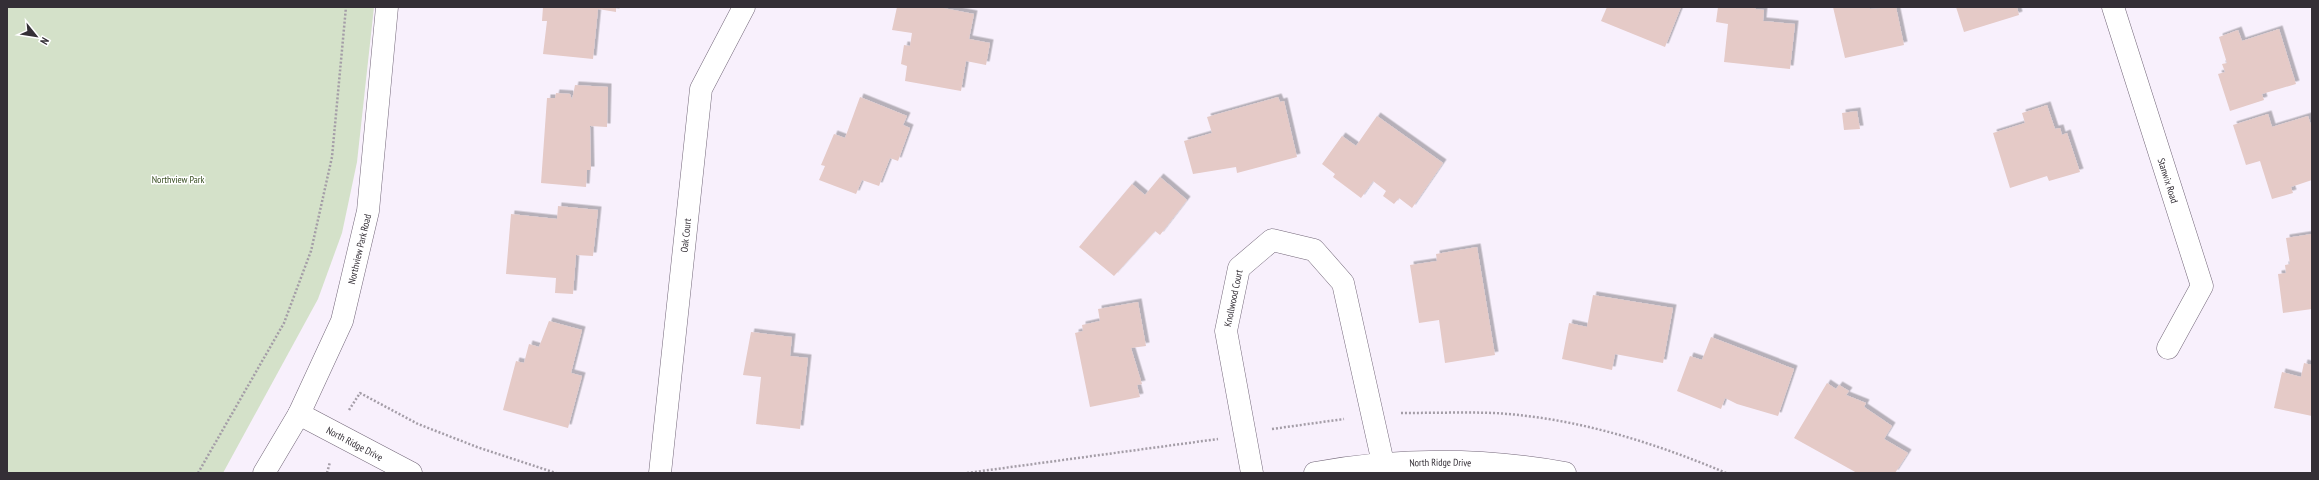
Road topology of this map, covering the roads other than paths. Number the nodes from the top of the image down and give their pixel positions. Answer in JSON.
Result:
{"nodes":[{"id":1,"x":387,"y":7,"type":"edge"},
{"id":2,"x":744,"y":7,"type":"edge"},
{"id":3,"x":2113,"y":7,"type":"edge"},
{"id":4,"x":2168,"y":348,"type":"dead end"},
{"id":5,"x":299,"y":414,"type":"junction"},
{"id":6,"x":1383,"y":463,"type":"junction"},
{"id":7,"x":264,"y":473,"type":"edge"},
{"id":8,"x":411,"y":473,"type":"edge"},
{"id":9,"x":660,"y":473,"type":"edge"},
{"id":10,"x":1252,"y":473,"type":"edge"},
{"id":11,"x":1315,"y":473,"type":"edge"},
{"id":12,"x":1565,"y":473,"type":"edge"}],
"edges":[{"from":1,"to":5,"type":"street","name":"Northview Park Road"},
{"from":2,"to":9,"type":"street","name":"Oak Court"},
{"from":3,"to":4,"type":"street","name":"Stanwix Road"},
{"from":5,"to":7,"type":"street","name":"Northview Park Road"},
{"from":5,"to":8,"type":"street","name":"North Ridge Drive"},
{"from":6,"to":10,"type":"street","name":"Knollwood Court"},
{"from":6,"to":11,"type":"street","name":"North Ridge Drive"},
{"from":6,"to":12,"type":"street","name":"North Ridge Drive"}]}
